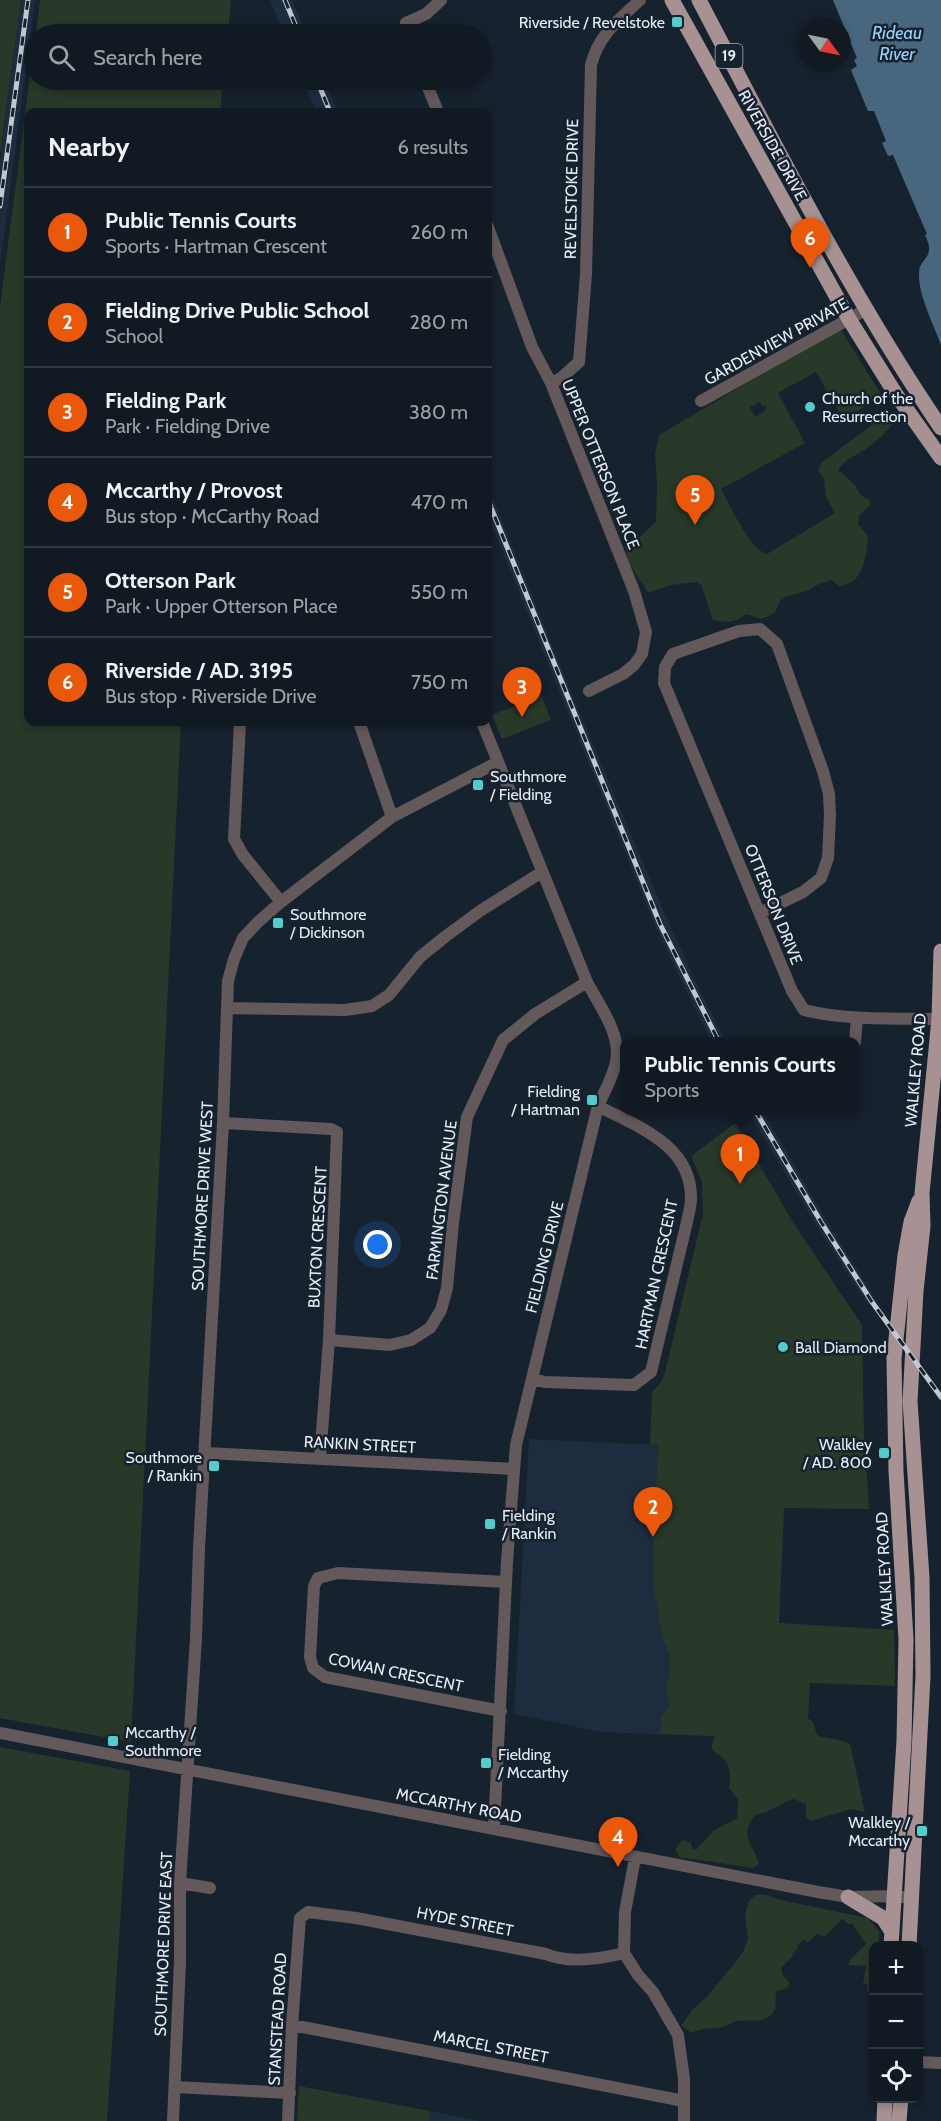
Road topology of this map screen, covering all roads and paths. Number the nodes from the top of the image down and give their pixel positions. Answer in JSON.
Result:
{"nodes":[{"id":1,"x":441,"y":0,"type":"edge"},
{"id":2,"x":640,"y":0,"type":"edge"},
{"id":3,"x":672,"y":0,"type":"edge"},
{"id":4,"x":699,"y":0,"type":"edge"},
{"id":5,"x":413,"y":24,"type":"edge"},
{"id":6,"x":429,"y":90,"type":"edge"},
{"id":7,"x":436,"y":108,"type":"edge"},
{"id":8,"x":492,"y":238,"type":"edge"},
{"id":9,"x":867,"y":309,"type":"junction"},
{"id":10,"x":849,"y":320,"type":"junction"},
{"id":11,"x":551,"y":383,"type":"junction"},
{"id":12,"x":701,"y":401,"type":"dead end"},
{"id":13,"x":941,"y":428,"type":"edge"},
{"id":14,"x":941,"y":458,"type":"edge"},
{"id":15,"x":588,"y":691,"type":"dead end"},
{"id":16,"x":240,"y":726,"type":"edge"},
{"id":17,"x":360,"y":726,"type":"edge"},
{"id":18,"x":484,"y":726,"type":"edge"},
{"id":19,"x":498,"y":762,"type":"junction"},
{"id":20,"x":392,"y":817,"type":"junction"},
{"id":21,"x":542,"y":872,"type":"junction"},
{"id":22,"x":281,"y":903,"type":"junction"},
{"id":23,"x":760,"y":913,"type":"junction"},
{"id":24,"x":941,"y":951,"type":"edge"},
{"id":25,"x":587,"y":982,"type":"junction"},
{"id":26,"x":227,"y":1008,"type":"junction"},
{"id":27,"x":857,"y":1018,"type":"junction"},
{"id":28,"x":940,"y":1019,"type":"edge"},
{"id":29,"x":855,"y":1037,"type":"edge"},
{"id":30,"x":598,"y":1106,"type":"junction"},
{"id":31,"x":223,"y":1124,"type":"junction"},
{"id":32,"x":922,"y":1193,"type":"junction"},
{"id":33,"x":329,"y":1340,"type":"junction"},
{"id":34,"x":532,"y":1378,"type":"junction"},
{"id":35,"x":206,"y":1453,"type":"junction"},
{"id":36,"x":320,"y":1458,"type":"junction"},
{"id":37,"x":513,"y":1469,"type":"junction"},
{"id":38,"x":506,"y":1582,"type":"junction"},
{"id":39,"x":501,"y":1711,"type":"junction"},
{"id":40,"x":0,"y":1733,"type":"edge"},
{"id":41,"x":188,"y":1768,"type":"junction"},
{"id":42,"x":494,"y":1829,"type":"junction"},
{"id":43,"x":635,"y":1858,"type":"junction"},
{"id":44,"x":180,"y":1883,"type":"junction"},
{"id":45,"x":210,"y":1888,"type":"dead end"},
{"id":46,"x":894,"y":1896,"type":"junction"},
{"id":47,"x":848,"y":1897,"type":"junction"},
{"id":48,"x":912,"y":1898,"type":"junction"},
{"id":49,"x":300,"y":1918,"type":"joint"},
{"id":50,"x":892,"y":1939,"type":"edge"},
{"id":51,"x":909,"y":1941,"type":"edge"},
{"id":52,"x":624,"y":1953,"type":"junction"},
{"id":53,"x":292,"y":2025,"type":"junction"},
{"id":54,"x":923,"y":2062,"type":"edge"},
{"id":55,"x":941,"y":2063,"type":"edge"},
{"id":56,"x":175,"y":2087,"type":"junction"},
{"id":57,"x":290,"y":2093,"type":"junction"},
{"id":58,"x":684,"y":2101,"type":"junction"},
{"id":59,"x":885,"y":2103,"type":"edge"},
{"id":60,"x":901,"y":2103,"type":"edge"},
{"id":61,"x":173,"y":2121,"type":"edge"},
{"id":62,"x":288,"y":2121,"type":"edge"},
{"id":63,"x":684,"y":2121,"type":"edge"},
{"id":64,"x":884,"y":2121,"type":"edge"},
{"id":65,"x":899,"y":2121,"type":"edge"}],
"edges":[{"from":1,"to":5,"type":"street"},
{"from":2,"to":11,"type":"street","name":"REVELSTOKE DRIVE"},
{"from":3,"to":10,"type":"main road","name":"RIVERSIDE DRIVE","number":"19"},
{"from":4,"to":9,"type":"main road","name":"RIVERSIDE DRIVE","number":"19"},
{"from":6,"to":7,"type":"street"},
{"from":8,"to":11,"type":"street","name":"UPPER OTTERSON PLACE"},
{"from":9,"to":10,"type":"street","name":"GARDENVIEW PRIVATE"},
{"from":9,"to":13,"type":"main road","name":"RIVERSIDE DRIVE","number":"19"},
{"from":10,"to":12,"type":"street","name":"GARDENVIEW PRIVATE"},
{"from":10,"to":14,"type":"main road","name":"RIVERSIDE DRIVE","number":"19"},
{"from":11,"to":15,"type":"street","name":"UPPER OTTERSON PLACE"},
{"from":16,"to":22,"type":"street"},
{"from":17,"to":20,"type":"street"},
{"from":18,"to":19,"type":"street","name":"FIELDING DRIVE"},
{"from":19,"to":20,"type":"street","name":"SOUTHMORE DRIVE WEST"},
{"from":19,"to":21,"type":"street","name":"FIELDING DRIVE"},
{"from":20,"to":22,"type":"street","name":"SOUTHMORE DRIVE WEST"},
{"from":21,"to":25,"type":"street","name":"FIELDING DRIVE"},
{"from":21,"to":26,"type":"street"},
{"from":22,"to":26,"type":"street","name":"SOUTHMORE DRIVE WEST"},
{"from":23,"to":23,"type":"street","name":"OTTERSON DRIVE"},
{"from":23,"to":27,"type":"street","name":"OTTERSON DRIVE"},
{"from":24,"to":28,"type":"main road","name":"WALKLEY ROAD"},
{"from":25,"to":30,"type":"street","name":"FIELDING DRIVE"},
{"from":25,"to":33,"type":"street","name":"FARMINGTON AVENUE"},
{"from":26,"to":31,"type":"street","name":"SOUTHMORE DRIVE WEST"},
{"from":27,"to":28,"type":"street","name":"OTTERSON DRIVE"},
{"from":27,"to":29,"type":"street"},
{"from":28,"to":32,"type":"main road","name":"WALKLEY ROAD"},
{"from":30,"to":34,"type":"street","name":"FIELDING DRIVE"},
{"from":30,"to":34,"type":"street","name":"HARTMAN CRESCENT"},
{"from":31,"to":33,"type":"street","name":"BUXTON CRESCENT"},
{"from":31,"to":35,"type":"street","name":"SOUTHMORE DRIVE WEST"},
{"from":32,"to":46,"type":"main road","name":"WALKLEY ROAD"},
{"from":32,"to":48,"type":"main road","name":"WALKLEY ROAD"},
{"from":33,"to":36,"type":"street","name":"BUXTON CRESCENT"},
{"from":34,"to":37,"type":"street","name":"FIELDING DRIVE"},
{"from":35,"to":36,"type":"street","name":"RANKIN STREET"},
{"from":35,"to":41,"type":"street","name":"SOUTHMORE DRIVE WEST"},
{"from":36,"to":37,"type":"street","name":"RANKIN STREET"},
{"from":37,"to":38,"type":"street","name":"FIELDING DRIVE"},
{"from":38,"to":39,"type":"street","name":"FIELDING DRIVE"},
{"from":38,"to":39,"type":"street","name":"COWAN CRESCENT"},
{"from":39,"to":42,"type":"street","name":"FIELDING DRIVE"},
{"from":40,"to":41,"type":"street","name":"MCCARTHY ROAD"},
{"from":41,"to":42,"type":"street","name":"MCCARTHY ROAD"},
{"from":41,"to":44,"type":"street","name":"SOUTHMORE DRIVE EAST"},
{"from":42,"to":43,"type":"street","name":"MCCARTHY ROAD"},
{"from":43,"to":47,"type":"street","name":"MCCARTHY ROAD"},
{"from":43,"to":52,"type":"street"},
{"from":44,"to":45,"type":"street"},
{"from":44,"to":56,"type":"street","name":"SOUTHMORE DRIVE EAST"},
{"from":46,"to":47,"type":"street","name":"MCCARTHY ROAD"},
{"from":46,"to":48,"type":"street","name":"MCCARTHY ROAD"},
{"from":46,"to":50,"type":"main road","name":"WALKLEY ROAD"},
{"from":47,"to":50,"type":"main road"},
{"from":48,"to":51,"type":"main road","name":"WALKLEY ROAD"},
{"from":49,"to":52,"type":"street","name":"HYDE STREET"},
{"from":49,"to":53,"type":"street","name":"STANSTEAD ROAD"},
{"from":52,"to":58,"type":"street"},
{"from":53,"to":57,"type":"street","name":"STANSTEAD ROAD"},
{"from":53,"to":58,"type":"street","name":"MARCEL STREET"},
{"from":54,"to":55,"type":"street"},
{"from":56,"to":57,"type":"street"},
{"from":56,"to":61,"type":"street","name":"SOUTHMORE DRIVE EAST"},
{"from":57,"to":62,"type":"street","name":"STANSTEAD ROAD"},
{"from":58,"to":63,"type":"street"},
{"from":59,"to":64,"type":"main road"},
{"from":60,"to":65,"type":"main road"}]}
